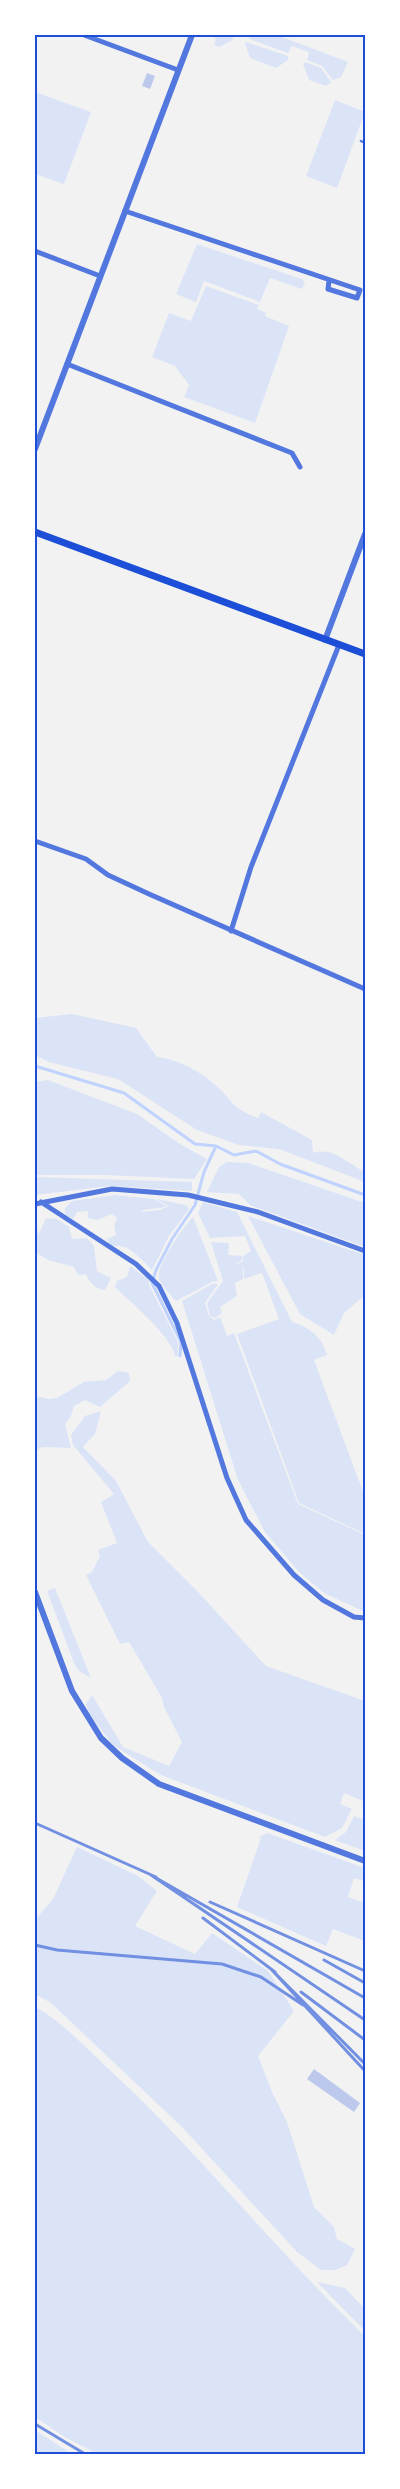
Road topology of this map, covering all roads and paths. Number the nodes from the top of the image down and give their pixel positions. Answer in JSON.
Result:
{"nodes":[{"id":1,"x":84,"y":35,"type":"edge"},
{"id":2,"x":192,"y":35,"type":"edge"},
{"id":3,"x":178,"y":70,"type":"junction"},
{"id":4,"x":125,"y":211,"type":"junction"},
{"id":5,"x":35,"y":251,"type":"edge"},
{"id":6,"x":100,"y":276,"type":"junction"},
{"id":7,"x":329,"y":281,"type":"junction"},
{"id":8,"x":67,"y":364,"type":"junction"},
{"id":9,"x":35,"y":449,"type":"edge"},
{"id":10,"x":300,"y":466,"type":"dead end"},
{"id":11,"x":35,"y":532,"type":"edge"},
{"id":12,"x":365,"y":534,"type":"edge"},
{"id":13,"x":325,"y":640,"type":"junction"},
{"id":14,"x":339,"y":645,"type":"junction"},
{"id":15,"x":365,"y":654,"type":"edge"},
{"id":16,"x":35,"y":841,"type":"edge"},
{"id":17,"x":232,"y":930,"type":"junction"},
{"id":18,"x":365,"y":989,"type":"edge"},
{"id":19,"x":38,"y":1203,"type":"edge"},
{"id":20,"x":365,"y":1251,"type":"edge"},
{"id":21,"x":35,"y":1592,"type":"edge"},
{"id":22,"x":365,"y":1618,"type":"edge"},
{"id":23,"x":365,"y":1861,"type":"edge"}],
"edges":[{"from":1,"to":3,"type":"street"},
{"from":2,"to":3,"type":"street"},
{"from":3,"to":4,"type":"street"},
{"from":4,"to":6,"type":"street"},
{"from":4,"to":7,"type":"street"},
{"from":5,"to":6,"type":"street"},
{"from":6,"to":8,"type":"street"},
{"from":7,"to":7,"type":"street"},
{"from":8,"to":9,"type":"street"},
{"from":8,"to":10,"type":"street"},
{"from":11,"to":13,"type":"main road"},
{"from":12,"to":13,"type":"street"},
{"from":13,"to":14,"type":"main road"},
{"from":14,"to":15,"type":"main road"},
{"from":14,"to":17,"type":"street"},
{"from":16,"to":17,"type":"street"},
{"from":17,"to":18,"type":"street"},
{"from":19,"to":20,"type":"street"},
{"from":19,"to":22,"type":"street"},
{"from":21,"to":23,"type":"street"}]}
